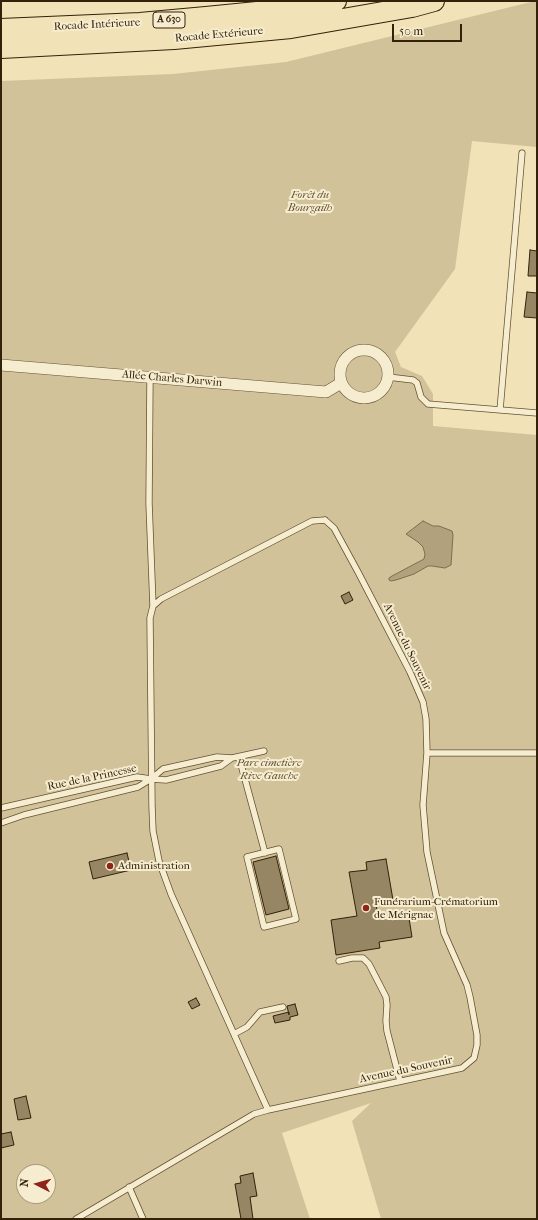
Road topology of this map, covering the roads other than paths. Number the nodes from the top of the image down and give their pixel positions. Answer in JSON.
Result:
{"nodes":[{"id":1,"x":336,"y":1,"type":"edge"},
{"id":2,"x":434,"y":1,"type":"edge"},
{"id":3,"x":1,"y":29,"type":"edge"},
{"id":4,"x":1,"y":48,"type":"edge"},
{"id":5,"x":522,"y":153,"type":"dead end"},
{"id":6,"x":1,"y":365,"type":"edge"},
{"id":7,"x":388,"y":377,"type":"junction"},
{"id":8,"x":150,"y":378,"type":"junction"},
{"id":9,"x":341,"y":383,"type":"junction"},
{"id":10,"x":500,"y":410,"type":"junction"},
{"id":11,"x":537,"y":413,"type":"edge"},
{"id":12,"x":153,"y":606,"type":"junction"},
{"id":13,"x":264,"y":751,"type":"dead end"},
{"id":14,"x":537,"y":752,"type":"edge"},
{"id":15,"x":427,"y":754,"type":"junction"},
{"id":16,"x":240,"y":757,"type":"junction"},
{"id":17,"x":232,"y":758,"type":"junction"},
{"id":18,"x":151,"y":779,"type":"junction"},
{"id":19,"x":1,"y":808,"type":"edge"},
{"id":20,"x":1,"y":822,"type":"edge"},
{"id":21,"x":265,"y":853,"type":"junction"},
{"id":22,"x":339,"y":961,"type":"dead end"},
{"id":23,"x":283,"y":1007,"type":"dead end"},
{"id":24,"x":234,"y":1034,"type":"junction"},
{"id":25,"x":400,"y":1081,"type":"junction"},
{"id":26,"x":268,"y":1110,"type":"junction"},
{"id":27,"x":129,"y":1187,"type":"junction"},
{"id":28,"x":76,"y":1219,"type":"edge"},
{"id":29,"x":143,"y":1219,"type":"edge"}],
"edges":[{"from":1,"to":3,"type":"highway","name":"Rocade Intérieure","number":"A 630"},
{"from":2,"to":4,"type":"highway","name":"Rocade Extérieure","number":"A 630"},
{"from":5,"to":10,"type":"lane"},
{"from":6,"to":8,"type":"street","name":"Allée Charles Darwin"},
{"from":7,"to":9,"type":"street"},
{"from":7,"to":9,"type":"street"},
{"from":7,"to":10,"type":"lane"},
{"from":8,"to":9,"type":"street","name":"Allée Charles Darwin"},
{"from":8,"to":12,"type":"lane"},
{"from":10,"to":11,"type":"lane"},
{"from":12,"to":15,"type":"lane","name":"Avenue du Souvenir"},
{"from":12,"to":18,"type":"lane"},
{"from":13,"to":16,"type":"lane"},
{"from":14,"to":15,"type":"lane"},
{"from":15,"to":25,"type":"lane","name":"Avenue du Souvenir"},
{"from":16,"to":17,"type":"lane"},
{"from":16,"to":21,"type":"lane"},
{"from":17,"to":18,"type":"lane"},
{"from":17,"to":18,"type":"lane"},
{"from":18,"to":19,"type":"lane","name":"Rue de la Princesse"},
{"from":18,"to":20,"type":"lane","name":"Rue de la Princesse"},
{"from":18,"to":24,"type":"lane"},
{"from":21,"to":21,"type":"lane"},
{"from":22,"to":25,"type":"lane"},
{"from":23,"to":24,"type":"lane"},
{"from":24,"to":26,"type":"lane"},
{"from":25,"to":26,"type":"lane","name":"Avenue du Souvenir"},
{"from":26,"to":27,"type":"lane","name":"Avenue du Souvenir"},
{"from":27,"to":28,"type":"lane","name":"Avenue du Souvenir"},
{"from":27,"to":29,"type":"lane"}]}
